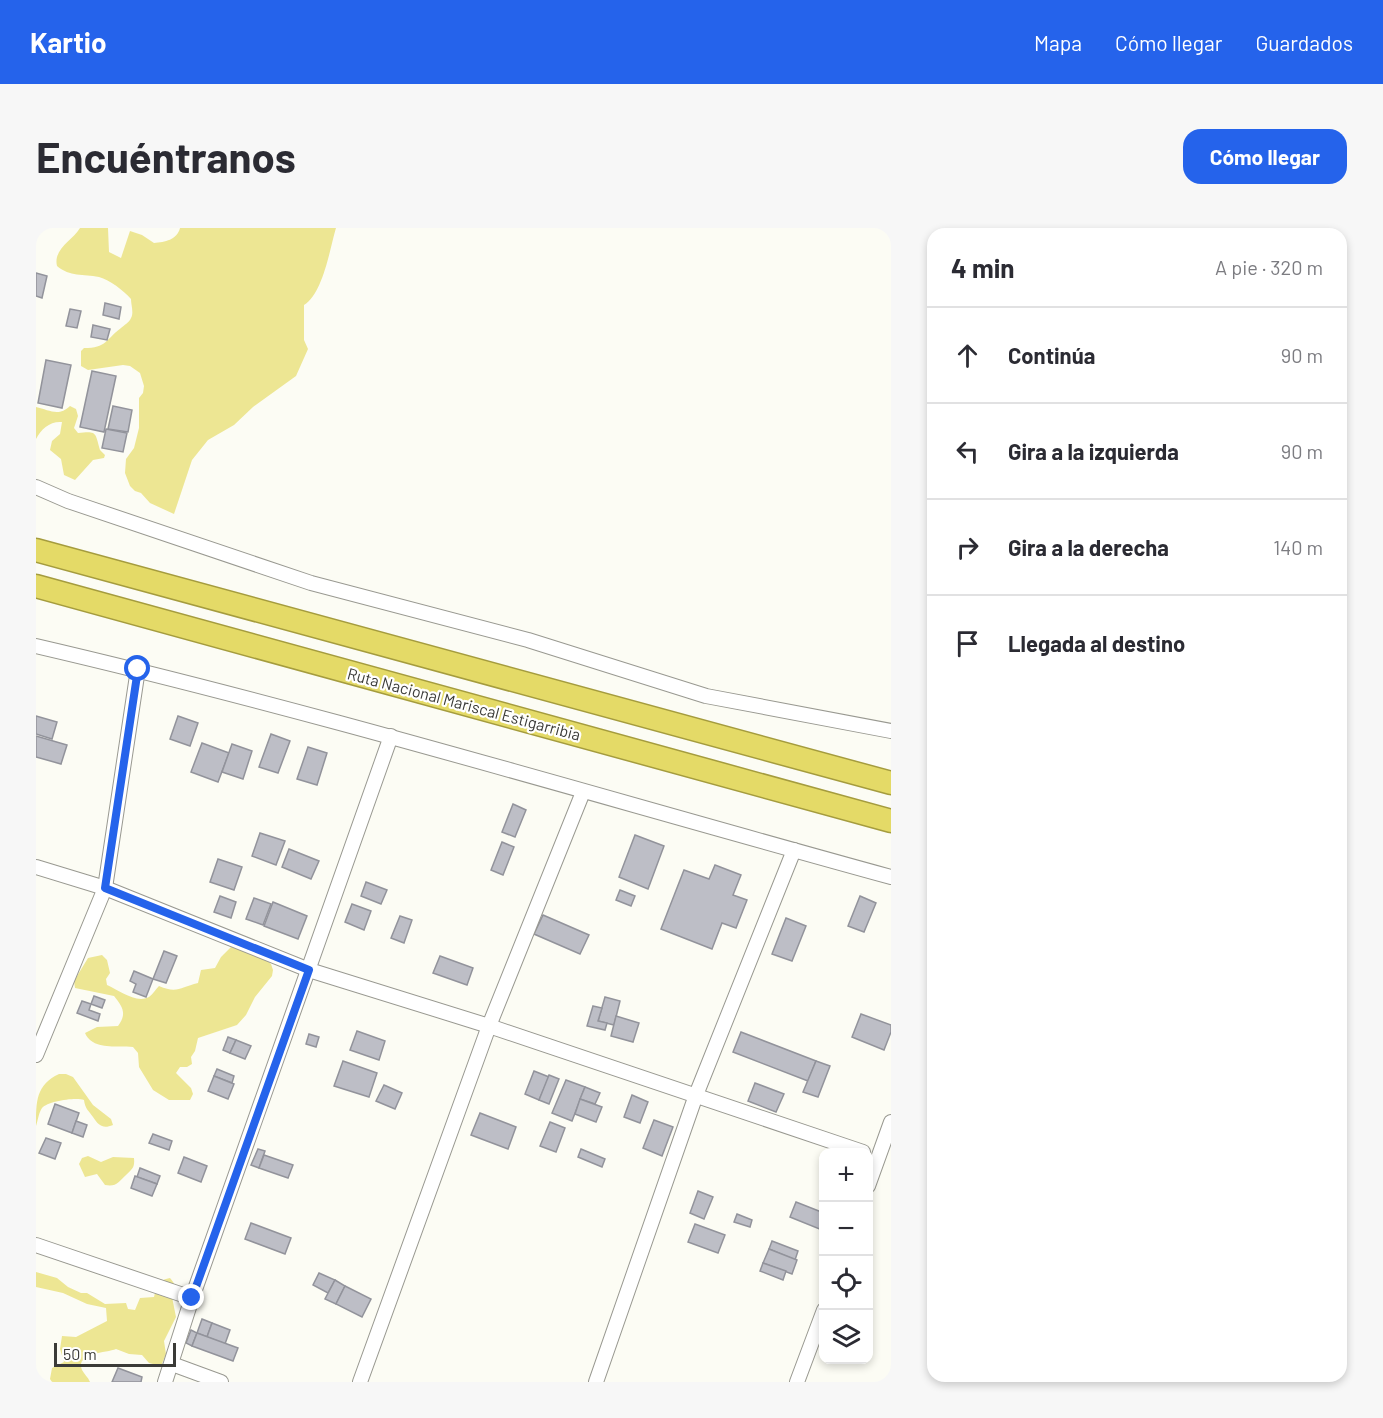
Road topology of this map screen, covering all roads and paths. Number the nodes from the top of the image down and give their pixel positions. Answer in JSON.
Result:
{"nodes":[{"id":1,"x":36,"y":487,"type":"edge"},
{"id":2,"x":36,"y":550,"type":"edge"},
{"id":3,"x":36,"y":586,"type":"edge"},
{"id":4,"x":36,"y":646,"type":"edge"},
{"id":5,"x":138,"y":669,"type":"junction"},
{"id":6,"x":891,"y":731,"type":"edge"},
{"id":7,"x":392,"y":736,"type":"junction"},
{"id":8,"x":891,"y":783,"type":"edge"},
{"id":9,"x":583,"y":792,"type":"junction"},
{"id":10,"x":891,"y":821,"type":"edge"},
{"id":11,"x":794,"y":850,"type":"junction"},
{"id":12,"x":36,"y":867,"type":"edge"},
{"id":13,"x":891,"y":877,"type":"edge"},
{"id":14,"x":105,"y":888,"type":"junction"},
{"id":15,"x":309,"y":970,"type":"junction"},
{"id":16,"x":489,"y":1026,"type":"junction"},
{"id":17,"x":37,"y":1047,"type":"edge"},
{"id":18,"x":696,"y":1095,"type":"junction"},
{"id":19,"x":891,"y":1122,"type":"edge"},
{"id":20,"x":851,"y":1148,"type":"edge"},
{"id":21,"x":874,"y":1156,"type":"edge"},
{"id":22,"x":36,"y":1245,"type":"edge"},
{"id":23,"x":192,"y":1298,"type":"junction"},
{"id":24,"x":819,"y":1323,"type":"edge"},
{"id":25,"x":172,"y":1364,"type":"junction"},
{"id":26,"x":165,"y":1382,"type":"edge"},
{"id":27,"x":221,"y":1382,"type":"edge"},
{"id":28,"x":360,"y":1382,"type":"edge"},
{"id":29,"x":596,"y":1382,"type":"edge"},
{"id":30,"x":797,"y":1382,"type":"edge"}],
"edges":[{"from":1,"to":6,"type":"street"},
{"from":2,"to":8,"type":"highway"},
{"from":3,"to":10,"type":"highway","name":"Ruta Nacional Mariscal Estigarribia"},
{"from":4,"to":5,"type":"street"},
{"from":5,"to":7,"type":"street"},
{"from":5,"to":14,"type":"street"},
{"from":7,"to":9,"type":"street"},
{"from":7,"to":15,"type":"street"},
{"from":9,"to":11,"type":"street"},
{"from":9,"to":16,"type":"street"},
{"from":11,"to":13,"type":"street"},
{"from":11,"to":18,"type":"street"},
{"from":12,"to":14,"type":"street"},
{"from":14,"to":15,"type":"street"},
{"from":14,"to":17,"type":"street"},
{"from":15,"to":16,"type":"street"},
{"from":15,"to":23,"type":"street"},
{"from":16,"to":18,"type":"street"},
{"from":16,"to":28,"type":"street"},
{"from":18,"to":20,"type":"street"},
{"from":18,"to":29,"type":"street"},
{"from":19,"to":21,"type":"street"},
{"from":22,"to":23,"type":"street"},
{"from":23,"to":25,"type":"street"},
{"from":24,"to":30,"type":"street"},
{"from":25,"to":26,"type":"street"},
{"from":25,"to":27,"type":"street"}]}
